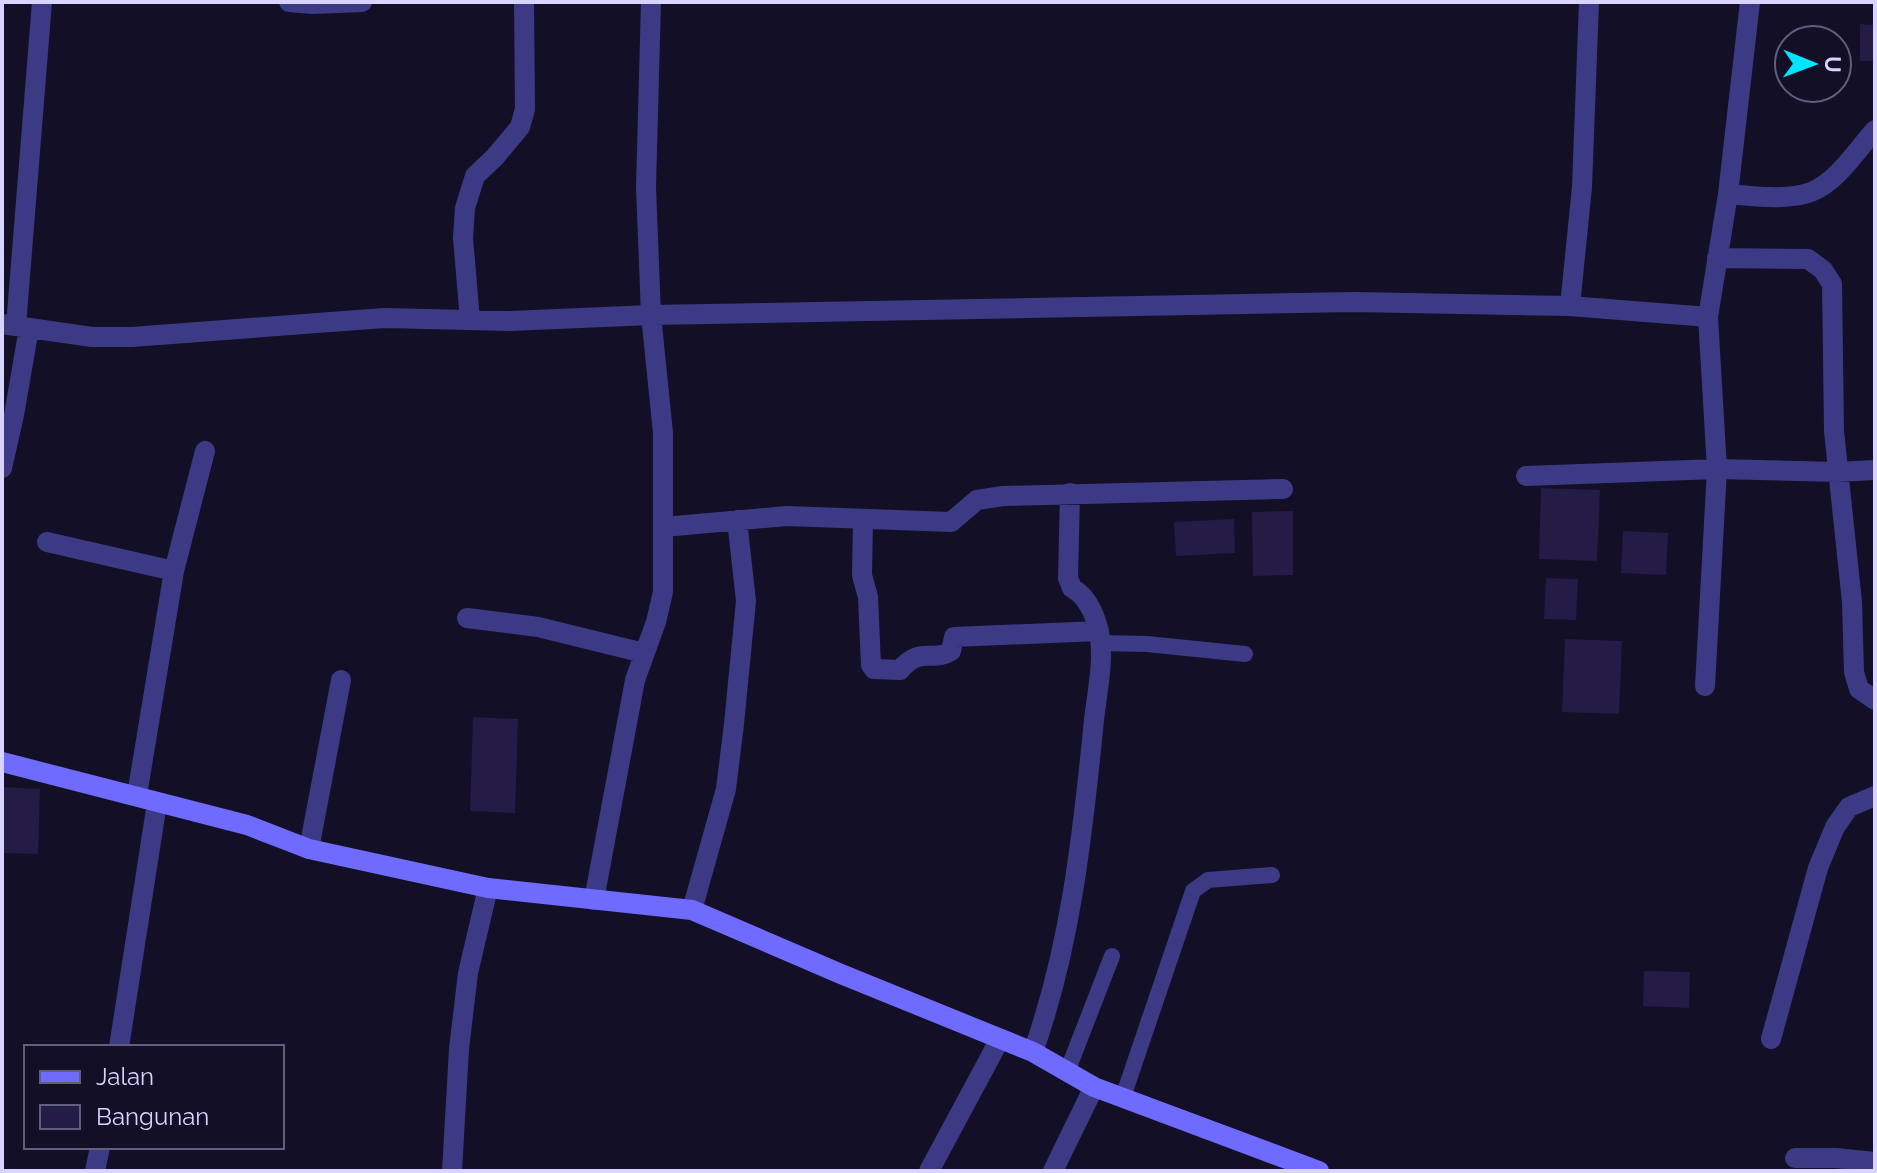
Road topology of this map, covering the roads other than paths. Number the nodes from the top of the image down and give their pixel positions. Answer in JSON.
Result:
{"nodes":[{"id":1,"x":42,"y":2,"type":"edge"},
{"id":2,"x":289,"y":2,"type":"edge"},
{"id":3,"x":362,"y":2,"type":"edge"},
{"id":4,"x":524,"y":2,"type":"edge"},
{"id":5,"x":651,"y":2,"type":"edge"},
{"id":6,"x":1589,"y":2,"type":"edge"},
{"id":7,"x":1750,"y":2,"type":"edge"},
{"id":8,"x":1875,"y":130,"type":"edge"},
{"id":9,"x":1728,"y":194,"type":"junction"},
{"id":10,"x":1717,"y":258,"type":"junction"},
{"id":11,"x":1570,"y":306,"type":"junction"},
{"id":12,"x":651,"y":315,"type":"junction"},
{"id":13,"x":1708,"y":317,"type":"junction"},
{"id":14,"x":470,"y":320,"type":"junction"},
{"id":15,"x":15,"y":326,"type":"edge"},
{"id":16,"x":205,"y":451,"type":"dead end"},
{"id":17,"x":2,"y":468,"type":"edge"},
{"id":18,"x":1717,"y":469,"type":"junction"},
{"id":19,"x":1875,"y":470,"type":"edge"},
{"id":20,"x":1837,"y":472,"type":"junction"},
{"id":21,"x":1526,"y":476,"type":"dead end"},
{"id":22,"x":1283,"y":489,"type":"dead end"},
{"id":23,"x":1070,"y":493,"type":"junction"},
{"id":24,"x":737,"y":520,"type":"junction"},
{"id":25,"x":863,"y":520,"type":"junction"},
{"id":26,"x":664,"y":527,"type":"junction"},
{"id":27,"x":47,"y":542,"type":"dead end"},
{"id":28,"x":174,"y":571,"type":"junction"},
{"id":29,"x":467,"y":618,"type":"dead end"},
{"id":30,"x":1100,"y":637,"type":"junction"},
{"id":31,"x":644,"y":653,"type":"junction"},
{"id":32,"x":1245,"y":654,"type":"dead end"},
{"id":33,"x":341,"y":680,"type":"dead end"},
{"id":34,"x":1705,"y":686,"type":"dead end"},
{"id":35,"x":1875,"y":700,"type":"edge"},
{"id":36,"x":2,"y":762,"type":"edge"},
{"id":37,"x":137,"y":795,"type":"junction"},
{"id":38,"x":1875,"y":796,"type":"edge"},
{"id":39,"x":157,"y":803,"type":"junction"},
{"id":40,"x":309,"y":849,"type":"junction"},
{"id":41,"x":1272,"y":875,"type":"dead end"},
{"id":42,"x":488,"y":888,"type":"junction"},
{"id":43,"x":594,"y":900,"type":"junction"},
{"id":44,"x":692,"y":910,"type":"junction"},
{"id":45,"x":1112,"y":956,"type":"dead end"},
{"id":46,"x":1000,"y":1039,"type":"junction"},
{"id":47,"x":1771,"y":1039,"type":"dead end"},
{"id":48,"x":119,"y":1045,"type":"edge"},
{"id":49,"x":1033,"y":1052,"type":"junction"},
{"id":50,"x":1067,"y":1072,"type":"junction"},
{"id":51,"x":1094,"y":1087,"type":"junction"},
{"id":52,"x":1123,"y":1097,"type":"junction"},
{"id":53,"x":100,"y":1149,"type":"edge"},
{"id":54,"x":1795,"y":1158,"type":"dead end"},
{"id":55,"x":1875,"y":1162,"type":"edge"},
{"id":56,"x":95,"y":1171,"type":"edge"},
{"id":57,"x":452,"y":1171,"type":"edge"},
{"id":58,"x":929,"y":1171,"type":"edge"},
{"id":59,"x":1053,"y":1171,"type":"edge"},
{"id":60,"x":1319,"y":1171,"type":"edge"}],
"edges":[{"from":1,"to":15,"type":"street"},
{"from":2,"to":3,"type":"street"},
{"from":4,"to":14,"type":"street"},
{"from":5,"to":12,"type":"street"},
{"from":6,"to":11,"type":"street"},
{"from":7,"to":9,"type":"street"},
{"from":8,"to":9,"type":"street"},
{"from":9,"to":10,"type":"street"},
{"from":10,"to":13,"type":"street"},
{"from":10,"to":20,"type":"street"},
{"from":11,"to":12,"type":"street"},
{"from":11,"to":13,"type":"street"},
{"from":12,"to":14,"type":"street"},
{"from":12,"to":26,"type":"street"},
{"from":13,"to":18,"type":"street"},
{"from":14,"to":15,"type":"street"},
{"from":15,"to":17,"type":"street"},
{"from":16,"to":28,"type":"street"},
{"from":18,"to":20,"type":"street"},
{"from":18,"to":21,"type":"street"},
{"from":18,"to":34,"type":"street"},
{"from":19,"to":20,"type":"street"},
{"from":20,"to":35,"type":"street"},
{"from":22,"to":23,"type":"street"},
{"from":23,"to":25,"type":"street"},
{"from":23,"to":30,"type":"street"},
{"from":24,"to":25,"type":"street"},
{"from":24,"to":26,"type":"street"},
{"from":24,"to":44,"type":"street"},
{"from":25,"to":30,"type":"street"},
{"from":26,"to":31,"type":"street"},
{"from":27,"to":28,"type":"street"},
{"from":28,"to":37,"type":"street"},
{"from":29,"to":31,"type":"street"},
{"from":30,"to":32,"type":"lane"},
{"from":30,"to":49,"type":"street"},
{"from":31,"to":43,"type":"street"},
{"from":33,"to":40,"type":"street"},
{"from":36,"to":37,"type":"street"},
{"from":37,"to":39,"type":"street"},
{"from":38,"to":47,"type":"street"},
{"from":39,"to":40,"type":"street"},
{"from":39,"to":48,"type":"street"},
{"from":40,"to":42,"type":"street"},
{"from":41,"to":52,"type":"lane"},
{"from":42,"to":43,"type":"street"},
{"from":42,"to":57,"type":"street"},
{"from":43,"to":44,"type":"street"},
{"from":44,"to":46,"type":"street"},
{"from":45,"to":50,"type":"lane"},
{"from":46,"to":49,"type":"street"},
{"from":46,"to":58,"type":"street"},
{"from":49,"to":50,"type":"street"},
{"from":50,"to":51,"type":"street"},
{"from":51,"to":52,"type":"street"},
{"from":51,"to":59,"type":"street"},
{"from":52,"to":60,"type":"street"},
{"from":53,"to":56,"type":"street"},
{"from":54,"to":55,"type":"street"}]}
